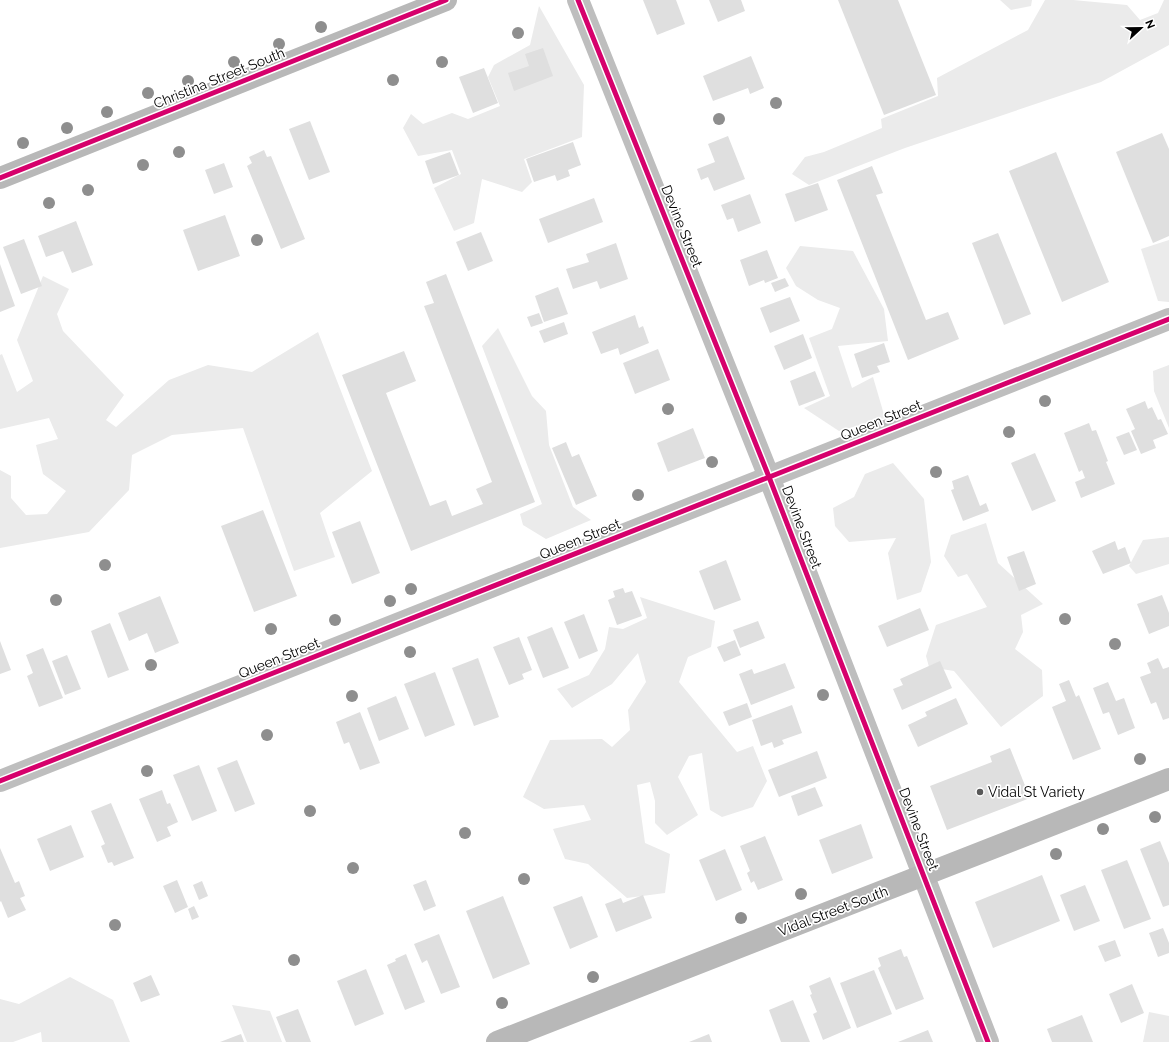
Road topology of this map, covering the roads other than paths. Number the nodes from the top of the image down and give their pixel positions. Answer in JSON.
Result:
{"nodes":[{"id":1,"x":446,"y":0,"type":"edge"},
{"id":2,"x":578,"y":0,"type":"edge"},
{"id":3,"x":0,"y":178,"type":"edge"},
{"id":4,"x":1169,"y":319,"type":"edge"},
{"id":5,"x":770,"y":477,"type":"junction"},
{"id":6,"x":1169,"y":779,"type":"edge"},
{"id":7,"x":0,"y":781,"type":"edge"},
{"id":8,"x":924,"y":875,"type":"junction"},
{"id":9,"x":497,"y":1042,"type":"edge"},
{"id":10,"x":988,"y":1042,"type":"edge"}],
"edges":[{"from":1,"to":3,"type":"main road","name":"Christina Street South"},
{"from":2,"to":5,"type":"street","name":"Devine Street"},
{"from":4,"to":5,"type":"street","name":"Queen Street"},
{"from":5,"to":7,"type":"street","name":"Queen Street"},
{"from":5,"to":8,"type":"street","name":"Devine Street"},
{"from":6,"to":8,"type":"main road","name":"Vidal Street South"},
{"from":8,"to":9,"type":"main road","name":"Vidal Street South"},
{"from":8,"to":10,"type":"street","name":"Devine Street"}]}
